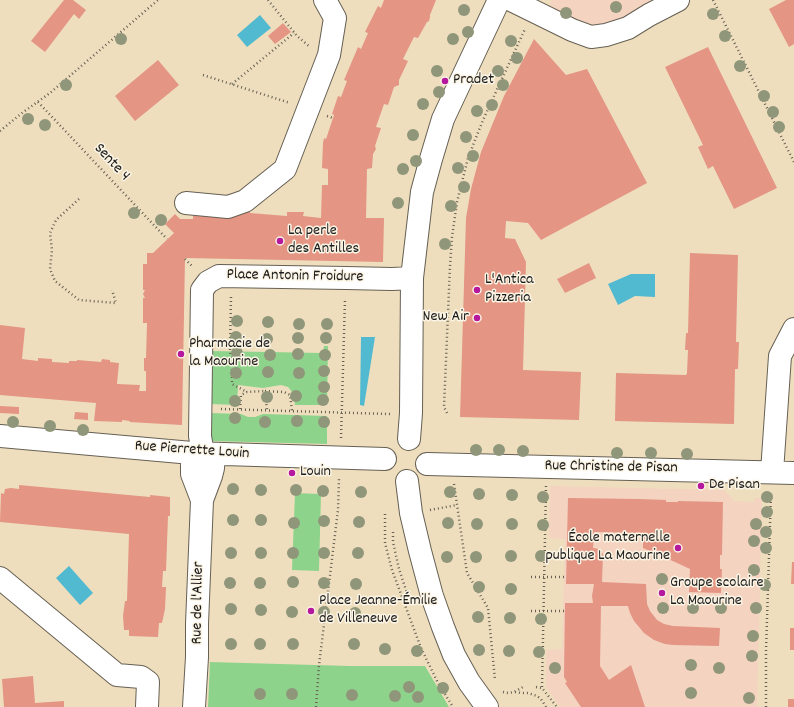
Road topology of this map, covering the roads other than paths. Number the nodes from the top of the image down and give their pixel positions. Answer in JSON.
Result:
{"nodes":[{"id":1,"x":325,"y":0,"type":"edge"},
{"id":2,"x":498,"y":0,"type":"edge"},
{"id":3,"x":511,"y":0,"type":"edge"},
{"id":4,"x":678,"y":0,"type":"edge"},
{"id":5,"x":186,"y":203,"type":"dead end"},
{"id":6,"x":412,"y":278,"type":"junction"},
{"id":7,"x":794,"y":329,"type":"edge"},
{"id":8,"x":0,"y":436,"type":"edge"},
{"id":9,"x":410,"y":439,"type":"junction"},
{"id":10,"x":203,"y":454,"type":"junction"},
{"id":11,"x":385,"y":459,"type":"junction"},
{"id":12,"x":427,"y":464,"type":"junction"},
{"id":13,"x":772,"y":472,"type":"junction"},
{"id":14,"x":794,"y":473,"type":"edge"},
{"id":15,"x":407,"y":481,"type":"junction"},
{"id":16,"x":0,"y":578,"type":"edge"},
{"id":17,"x":147,"y":707,"type":"edge"},
{"id":18,"x":194,"y":707,"type":"edge"},
{"id":19,"x":486,"y":707,"type":"edge"}],
"edges":[{"from":1,"to":5,"type":"street"},
{"from":2,"to":6,"type":"street"},
{"from":3,"to":4,"type":"street"},
{"from":6,"to":9,"type":"street"},
{"from":6,"to":10,"type":"street","name":"Place Antonin Froidure"},
{"from":7,"to":13,"type":"street"},
{"from":8,"to":10,"type":"street","name":"Rue Pierrette Louin"},
{"from":9,"to":11,"type":"street"},
{"from":9,"to":12,"type":"street"},
{"from":10,"to":11,"type":"street","name":"Rue Pierrette Louin"},
{"from":10,"to":18,"type":"street","name":"Rue de l'Allier"},
{"from":11,"to":15,"type":"street"},
{"from":12,"to":13,"type":"street","name":"Rue Christine de Pisan"},
{"from":12,"to":15,"type":"street"},
{"from":13,"to":14,"type":"street","name":"Rue Christine de Pisan"},
{"from":15,"to":19,"type":"street"},
{"from":16,"to":17,"type":"street"}]}
